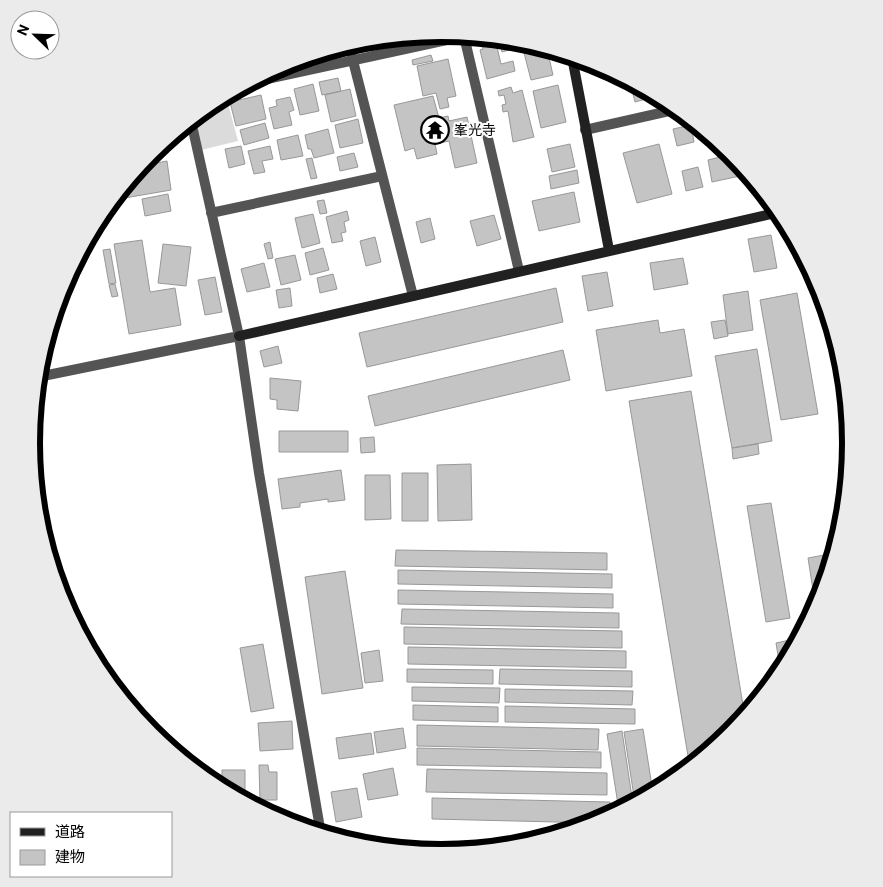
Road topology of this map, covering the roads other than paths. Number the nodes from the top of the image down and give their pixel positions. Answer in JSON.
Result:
{"nodes":[{"id":1,"x":435,"y":42,"type":"edge"},
{"id":2,"x":466,"y":43,"type":"edge"},
{"id":3,"x":351,"y":53,"type":"edge"},
{"id":4,"x":353,"y":60,"type":"junction"},
{"id":5,"x":573,"y":64,"type":"edge"},
{"id":6,"x":281,"y":76,"type":"edge"},
{"id":7,"x":667,"y":111,"type":"edge"},
{"id":8,"x":193,"y":129,"type":"edge"},
{"id":9,"x":585,"y":130,"type":"junction"},
{"id":10,"x":382,"y":176,"type":"junction"},
{"id":11,"x":211,"y":213,"type":"junction"},
{"id":12,"x":771,"y":214,"type":"edge"},
{"id":13,"x":609,"y":250,"type":"junction"},
{"id":14,"x":519,"y":271,"type":"junction"},
{"id":15,"x":413,"y":296,"type":"junction"},
{"id":16,"x":239,"y":336,"type":"junction"},
{"id":17,"x":46,"y":374,"type":"edge"},
{"id":18,"x":320,"y":826,"type":"edge"}],
"edges":[{"from":1,"to":4,"type":"street"},
{"from":2,"to":14,"type":"street"},
{"from":3,"to":4,"type":"street"},
{"from":4,"to":6,"type":"street"},
{"from":4,"to":10,"type":"street"},
{"from":5,"to":9,"type":"street"},
{"from":7,"to":9,"type":"street"},
{"from":8,"to":11,"type":"street"},
{"from":9,"to":13,"type":"street"},
{"from":10,"to":11,"type":"street"},
{"from":10,"to":15,"type":"street"},
{"from":11,"to":16,"type":"street"},
{"from":12,"to":13,"type":"street"},
{"from":13,"to":14,"type":"street"},
{"from":14,"to":15,"type":"street"},
{"from":15,"to":16,"type":"street"},
{"from":16,"to":17,"type":"street"},
{"from":16,"to":18,"type":"street"}]}
